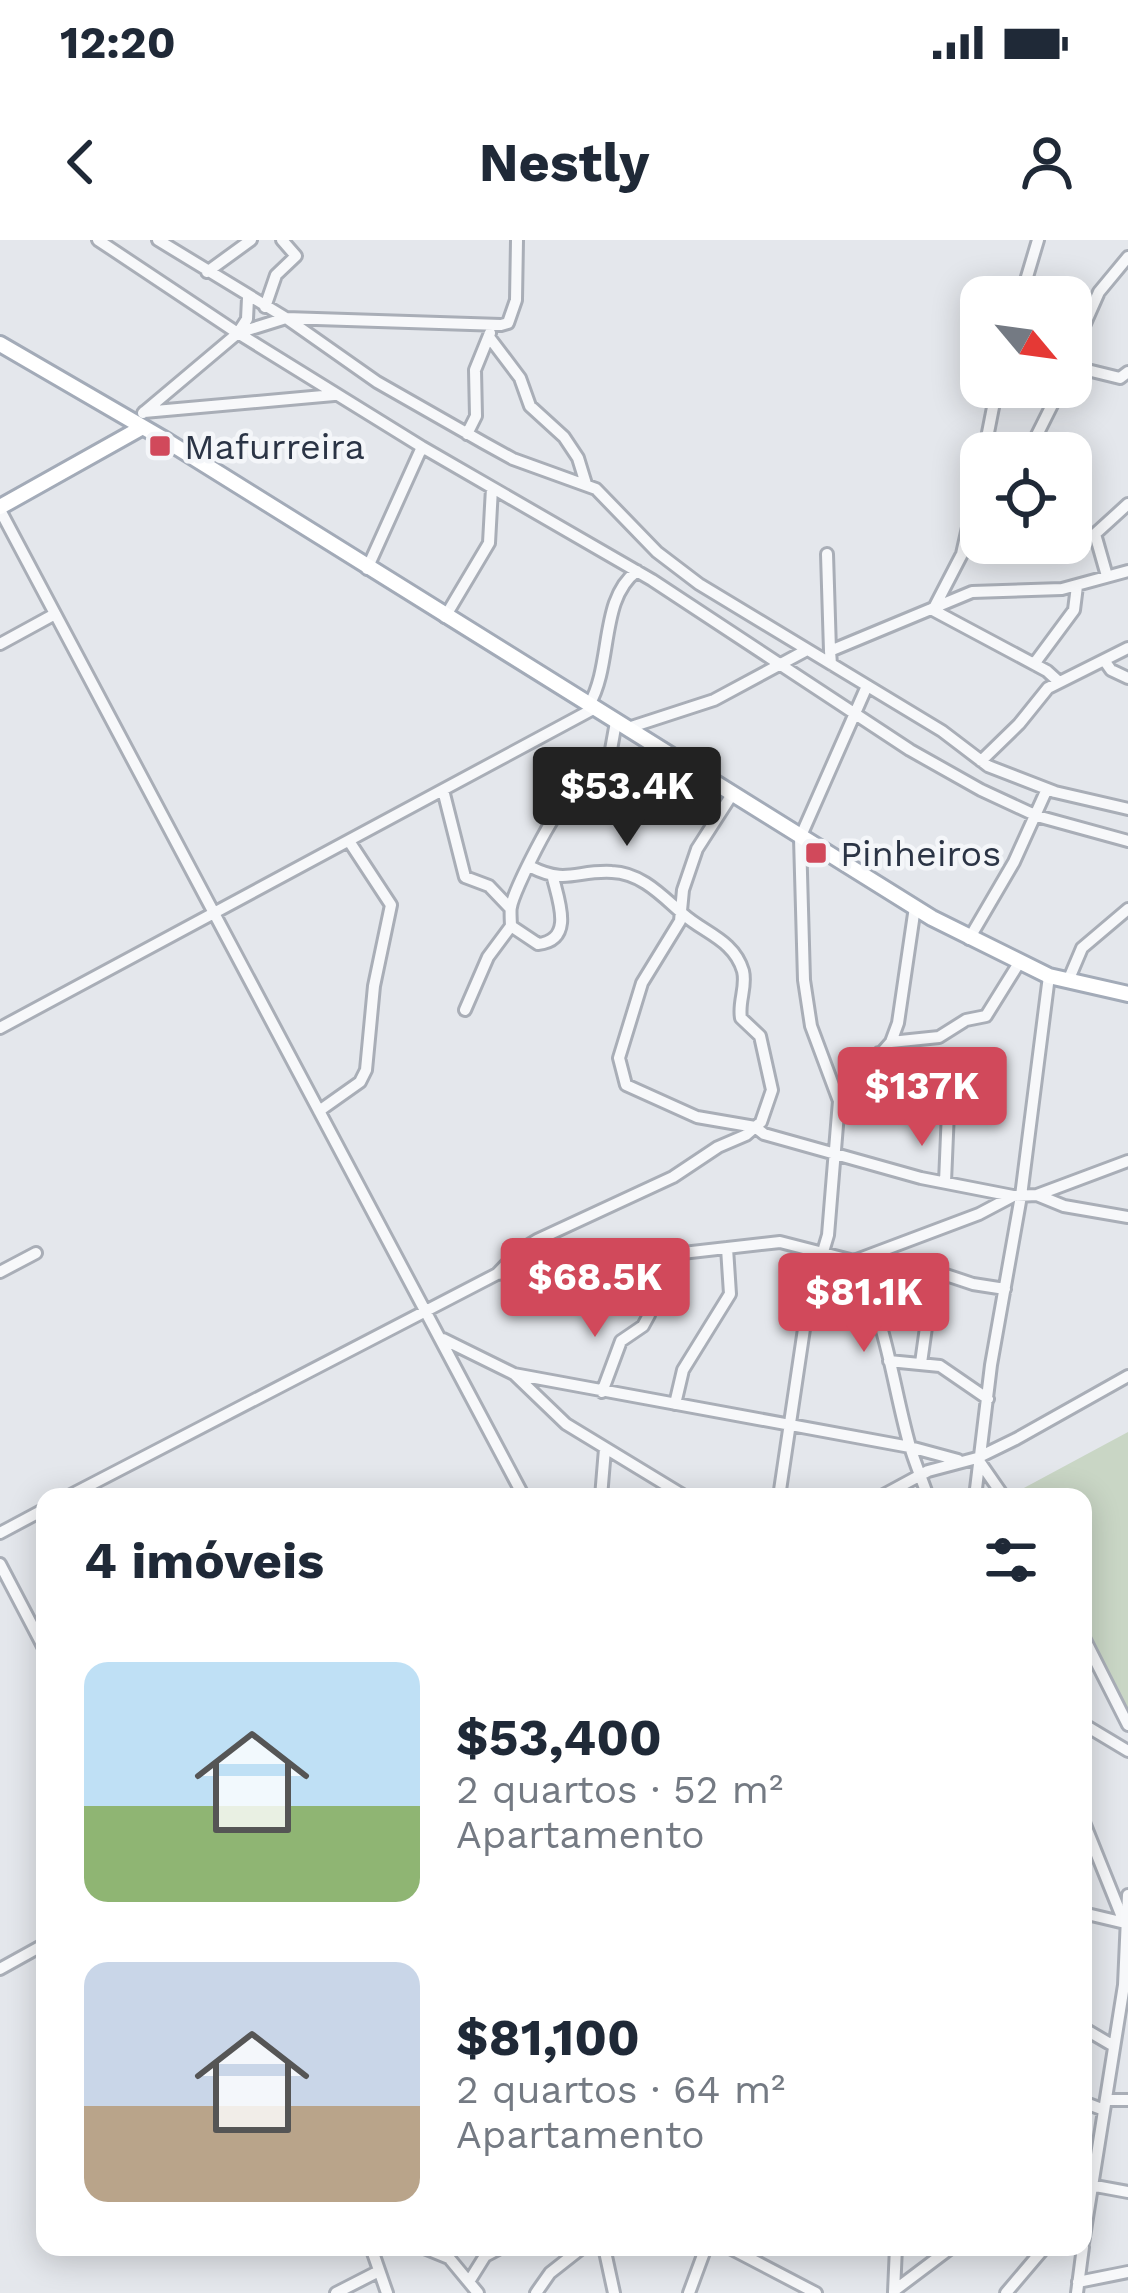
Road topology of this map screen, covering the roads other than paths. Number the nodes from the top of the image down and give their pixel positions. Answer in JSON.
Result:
{"nodes":[{"id":1,"x":158,"y":240,"type":"edge"},
{"id":2,"x":251,"y":240,"type":"edge"},
{"id":3,"x":282,"y":240,"type":"edge"},
{"id":4,"x":517,"y":240,"type":"edge"},
{"id":5,"x":1038,"y":240,"type":"edge"},
{"id":6,"x":101,"y":241,"type":"edge"},
{"id":7,"x":1128,"y":257,"type":"edge"},
{"id":8,"x":207,"y":272,"type":"junction"},
{"id":9,"x":1027,"y":276,"type":"edge"},
{"id":10,"x":248,"y":298,"type":"junction"},
{"id":11,"x":265,"y":308,"type":"junction"},
{"id":12,"x":1092,"y":308,"type":"edge"},
{"id":13,"x":286,"y":318,"type":"junction"},
{"id":14,"x":492,"y":331,"type":"junction"},
{"id":15,"x":238,"y":333,"type":"junction"},
{"id":16,"x":0,"y":344,"type":"edge"},
{"id":17,"x":1092,"y":371,"type":"edge"},
{"id":18,"x":1128,"y":372,"type":"edge"},
{"id":19,"x":337,"y":394,"type":"junction"},
{"id":20,"x":139,"y":421,"type":"junction"},
{"id":21,"x":467,"y":434,"type":"junction"},
{"id":22,"x":422,"y":447,"type":"junction"},
{"id":23,"x":586,"y":484,"type":"junction"},
{"id":24,"x":492,"y":488,"type":"junction"},
{"id":25,"x":1128,"y":504,"type":"edge"},
{"id":26,"x":0,"y":508,"type":"edge"},
{"id":27,"x":960,"y":551,"type":"edge"},
{"id":28,"x":826,"y":554,"type":"dead end"},
{"id":29,"x":367,"y":568,"type":"junction"},
{"id":30,"x":1128,"y":571,"type":"edge"},
{"id":31,"x":637,"y":572,"type":"junction"},
{"id":32,"x":1108,"y":576,"type":"junction"},
{"id":33,"x":1077,"y":586,"type":"junction"},
{"id":34,"x":932,"y":608,"type":"junction"},
{"id":35,"x":55,"y":614,"type":"junction"},
{"id":36,"x":445,"y":616,"type":"junction"},
{"id":37,"x":0,"y":644,"type":"edge"},
{"id":38,"x":1128,"y":648,"type":"edge"},
{"id":39,"x":806,"y":651,"type":"junction"},
{"id":40,"x":831,"y":657,"type":"junction"},
{"id":41,"x":1104,"y":660,"type":"junction"},
{"id":42,"x":1034,"y":664,"type":"junction"},
{"id":43,"x":780,"y":665,"type":"junction"},
{"id":44,"x":1128,"y":679,"type":"edge"},
{"id":45,"x":1058,"y":681,"type":"junction"},
{"id":46,"x":868,"y":686,"type":"junction"},
{"id":47,"x":592,"y":707,"type":"junction"},
{"id":48,"x":854,"y":715,"type":"junction"},
{"id":49,"x":622,"y":725,"type":"junction"},
{"id":50,"x":981,"y":760,"type":"junction"},
{"id":51,"x":1047,"y":789,"type":"junction"},
{"id":52,"x":442,"y":790,"type":"junction"},
{"id":53,"x":731,"y":796,"type":"junction"},
{"id":54,"x":1128,"y":809,"type":"edge"},
{"id":55,"x":1037,"y":815,"type":"junction"},
{"id":56,"x":800,"y":838,"type":"junction"},
{"id":57,"x":349,"y":841,"type":"junction"},
{"id":58,"x":1128,"y":841,"type":"edge"},
{"id":59,"x":531,"y":867,"type":"junction"},
{"id":60,"x":554,"y":878,"type":"junction"},
{"id":61,"x":915,"y":907,"type":"junction"},
{"id":62,"x":510,"y":908,"type":"junction"},
{"id":63,"x":1128,"y":909,"type":"edge"},
{"id":64,"x":679,"y":910,"type":"junction"},
{"id":65,"x":214,"y":914,"type":"junction"},
{"id":66,"x":512,"y":926,"type":"junction"},
{"id":67,"x":969,"y":939,"type":"junction"},
{"id":68,"x":1019,"y":963,"type":"junction"},
{"id":69,"x":1049,"y":976,"type":"junction"},
{"id":70,"x":1068,"y":981,"type":"junction"},
{"id":71,"x":1128,"y":994,"type":"edge"},
{"id":72,"x":465,"y":1010,"type":"dead end"},
{"id":73,"x":0,"y":1028,"type":"edge"},
{"id":74,"x":891,"y":1042,"type":"junction"},
{"id":75,"x":879,"y":1053,"type":"junction"},
{"id":76,"x":839,"y":1101,"type":"junction"},
{"id":77,"x":319,"y":1111,"type":"junction"},
{"id":78,"x":755,"y":1127,"type":"junction"},
{"id":79,"x":832,"y":1151,"type":"junction"},
{"id":80,"x":1128,"y":1161,"type":"edge"},
{"id":81,"x":945,"y":1182,"type":"junction"},
{"id":82,"x":1037,"y":1195,"type":"junction"},
{"id":83,"x":1017,"y":1196,"type":"junction"},
{"id":84,"x":1128,"y":1217,"type":"edge"},
{"id":85,"x":727,"y":1248,"type":"junction"},
{"id":86,"x":825,"y":1252,"type":"junction"},
{"id":87,"x":36,"y":1253,"type":"dead end"},
{"id":88,"x":661,"y":1254,"type":"junction"},
{"id":89,"x":854,"y":1261,"type":"junction"},
{"id":90,"x":0,"y":1272,"type":"edge"},
{"id":91,"x":497,"y":1274,"type":"junction"},
{"id":92,"x":1005,"y":1289,"type":"junction"},
{"id":93,"x":427,"y":1311,"type":"junction"},
{"id":94,"x":440,"y":1337,"type":"junction"},
{"id":95,"x":889,"y":1361,"type":"junction"},
{"id":96,"x":921,"y":1363,"type":"junction"},
{"id":97,"x":514,"y":1374,"type":"junction"},
{"id":98,"x":1128,"y":1376,"type":"edge"},
{"id":99,"x":602,"y":1392,"type":"junction"},
{"id":100,"x":988,"y":1400,"type":"junction"},
{"id":101,"x":675,"y":1404,"type":"junction"},
{"id":102,"x":789,"y":1427,"type":"junction"},
{"id":103,"x":910,"y":1448,"type":"junction"},
{"id":104,"x":605,"y":1449,"type":"junction"},
{"id":105,"x":977,"y":1458,"type":"junction"},
{"id":106,"x":958,"y":1460,"type":"junction"},
{"id":107,"x":921,"y":1474,"type":"junction"},
{"id":108,"x":84,"y":1488,"type":"edge"},
{"id":109,"x":519,"y":1488,"type":"edge"},
{"id":110,"x":603,"y":1488,"type":"edge"},
{"id":111,"x":671,"y":1488,"type":"edge"},
{"id":112,"x":780,"y":1488,"type":"edge"},
{"id":113,"x":896,"y":1488,"type":"edge"},
{"id":114,"x":925,"y":1488,"type":"edge"},
{"id":115,"x":975,"y":1488,"type":"edge"},
{"id":116,"x":998,"y":1488,"type":"edge"},
{"id":117,"x":36,"y":1514,"type":"edge"},
{"id":118,"x":0,"y":1533,"type":"edge"},
{"id":119,"x":0,"y":1564,"type":"edge"},
{"id":120,"x":36,"y":1633,"type":"edge"},
{"id":121,"x":1092,"y":1654,"type":"edge"},
{"id":122,"x":1128,"y":1725,"type":"edge"},
{"id":123,"x":1092,"y":1729,"type":"edge"},
{"id":124,"x":1128,"y":1751,"type":"edge"},
{"id":125,"x":1092,"y":1842,"type":"edge"},
{"id":126,"x":1128,"y":1895,"type":"edge"},
{"id":127,"x":1092,"y":1915,"type":"edge"},
{"id":128,"x":1126,"y":1923,"type":"edge"},
{"id":129,"x":36,"y":1949,"type":"edge"},
{"id":130,"x":0,"y":1969,"type":"edge"},
{"id":131,"x":1092,"y":2033,"type":"edge"},
{"id":132,"x":1112,"y":2045,"type":"junction"},
{"id":133,"x":1128,"y":2100,"type":"edge"},
{"id":134,"x":1092,"y":2103,"type":"edge"},
{"id":135,"x":1105,"y":2105,"type":"junction"},
{"id":136,"x":1092,"y":2161,"type":"edge"},
{"id":137,"x":1092,"y":2188,"type":"edge"},
{"id":138,"x":1128,"y":2192,"type":"edge"},
{"id":139,"x":372,"y":2256,"type":"edge"},
{"id":140,"x":446,"y":2256,"type":"edge"},
{"id":141,"x":485,"y":2256,"type":"edge"},
{"id":142,"x":568,"y":2256,"type":"edge"},
{"id":143,"x":606,"y":2256,"type":"edge"},
{"id":144,"x":703,"y":2256,"type":"edge"},
{"id":145,"x":743,"y":2256,"type":"edge"},
{"id":146,"x":896,"y":2256,"type":"edge"},
{"id":147,"x":940,"y":2256,"type":"edge"},
{"id":148,"x":1037,"y":2256,"type":"edge"},
{"id":149,"x":1082,"y":2256,"type":"edge"},
{"id":150,"x":379,"y":2272,"type":"junction"},
{"id":151,"x":1128,"y":2272,"type":"edge"},
{"id":152,"x":470,"y":2280,"type":"junction"},
{"id":153,"x":795,"y":2286,"type":"edge"},
{"id":154,"x":1078,"y":2288,"type":"edge"},
{"id":155,"x":894,"y":2291,"type":"edge"},
{"id":156,"x":336,"y":2293,"type":"edge"},
{"id":157,"x":387,"y":2293,"type":"edge"},
{"id":158,"x":478,"y":2293,"type":"edge"},
{"id":159,"x":536,"y":2293,"type":"edge"},
{"id":160,"x":614,"y":2293,"type":"edge"},
{"id":161,"x":689,"y":2293,"type":"edge"},
{"id":162,"x":816,"y":2293,"type":"edge"},
{"id":163,"x":1006,"y":2293,"type":"edge"}],
"edges":[{"from":1,"to":8,"type":"street"},
{"from":2,"to":8,"type":"street"},
{"from":3,"to":11,"type":"street"},
{"from":4,"to":14,"type":"street"},
{"from":5,"to":9,"type":"street"},
{"from":6,"to":15,"type":"street"},
{"from":7,"to":12,"type":"street"},
{"from":8,"to":10,"type":"street"},
{"from":10,"to":11,"type":"street"},
{"from":10,"to":15,"type":"street"},
{"from":11,"to":13,"type":"street"},
{"from":13,"to":14,"type":"street"},
{"from":13,"to":15,"type":"street"},
{"from":13,"to":21,"type":"street"},
{"from":14,"to":21,"type":"street"},
{"from":14,"to":23,"type":"street"},
{"from":15,"to":19,"type":"street"},
{"from":15,"to":20,"type":"street"},
{"from":16,"to":20,"type":"main road"},
{"from":17,"to":18,"type":"street"},
{"from":19,"to":20,"type":"street"},
{"from":19,"to":22,"type":"street"},
{"from":20,"to":26,"type":"main road"},
{"from":20,"to":29,"type":"main road"},
{"from":21,"to":23,"type":"street"},
{"from":22,"to":24,"type":"street"},
{"from":22,"to":29,"type":"street"},
{"from":23,"to":39,"type":"street"},
{"from":24,"to":31,"type":"street"},
{"from":24,"to":36,"type":"street"},
{"from":25,"to":32,"type":"street"},
{"from":26,"to":35,"type":"street"},
{"from":27,"to":34,"type":"street"},
{"from":28,"to":40,"type":"street"},
{"from":29,"to":36,"type":"main road"},
{"from":30,"to":32,"type":"street"},
{"from":31,"to":43,"type":"street"},
{"from":31,"to":47,"type":"street"},
{"from":32,"to":33,"type":"street"},
{"from":33,"to":34,"type":"street"},
{"from":33,"to":42,"type":"street"},
{"from":34,"to":40,"type":"street"},
{"from":34,"to":42,"type":"street"},
{"from":35,"to":37,"type":"street"},
{"from":35,"to":65,"type":"street"},
{"from":36,"to":47,"type":"main road"},
{"from":38,"to":41,"type":"street"},
{"from":39,"to":40,"type":"street"},
{"from":39,"to":43,"type":"street"},
{"from":40,"to":46,"type":"street"},
{"from":41,"to":44,"type":"street"},
{"from":41,"to":45,"type":"street"},
{"from":42,"to":45,"type":"street"},
{"from":43,"to":48,"type":"street"},
{"from":43,"to":49,"type":"street"},
{"from":45,"to":50,"type":"street"},
{"from":46,"to":48,"type":"street"},
{"from":46,"to":50,"type":"street"},
{"from":47,"to":49,"type":"main road"},
{"from":47,"to":52,"type":"street"},
{"from":48,"to":55,"type":"street"},
{"from":48,"to":56,"type":"street"},
{"from":49,"to":53,"type":"main road"},
{"from":49,"to":59,"type":"street"},
{"from":50,"to":51,"type":"street"},
{"from":51,"to":54,"type":"street"},
{"from":51,"to":55,"type":"street"},
{"from":52,"to":57,"type":"street"},
{"from":52,"to":62,"type":"street"},
{"from":53,"to":56,"type":"main road"},
{"from":53,"to":64,"type":"street"},
{"from":55,"to":58,"type":"street"},
{"from":55,"to":67,"type":"street"},
{"from":56,"to":61,"type":"main road"},
{"from":56,"to":76,"type":"street"},
{"from":57,"to":65,"type":"street"},
{"from":57,"to":77,"type":"street"},
{"from":59,"to":60,"type":"street"},
{"from":59,"to":62,"type":"street"},
{"from":60,"to":64,"type":"street"},
{"from":60,"to":66,"type":"street"},
{"from":61,"to":67,"type":"main road"},
{"from":61,"to":74,"type":"street"},
{"from":62,"to":66,"type":"street"},
{"from":63,"to":70,"type":"street"},
{"from":64,"to":78,"type":"street"},
{"from":64,"to":78,"type":"street"},
{"from":65,"to":73,"type":"street"},
{"from":65,"to":77,"type":"street"},
{"from":66,"to":72,"type":"street"},
{"from":67,"to":68,"type":"main road"},
{"from":68,"to":69,"type":"main road"},
{"from":68,"to":74,"type":"street"},
{"from":69,"to":70,"type":"main road"},
{"from":69,"to":83,"type":"street"},
{"from":70,"to":71,"type":"main road"},
{"from":74,"to":75,"type":"street"},
{"from":75,"to":76,"type":"street"},
{"from":75,"to":81,"type":"street"},
{"from":76,"to":79,"type":"street"},
{"from":77,"to":93,"type":"street"},
{"from":78,"to":79,"type":"street"},
{"from":78,"to":91,"type":"street"},
{"from":79,"to":81,"type":"street"},
{"from":79,"to":86,"type":"street"},
{"from":80,"to":82,"type":"street"},
{"from":81,"to":83,"type":"street"},
{"from":82,"to":83,"type":"street"},
{"from":82,"to":84,"type":"street"},
{"from":83,"to":89,"type":"street"},
{"from":83,"to":92,"type":"street"},
{"from":85,"to":86,"type":"street"},
{"from":85,"to":88,"type":"street"},
{"from":85,"to":101,"type":"street"},
{"from":86,"to":89,"type":"street"},
{"from":86,"to":102,"type":"street"},
{"from":87,"to":90,"type":"street"},
{"from":88,"to":91,"type":"street"},
{"from":88,"to":99,"type":"street"},
{"from":89,"to":95,"type":"street"},
{"from":91,"to":93,"type":"street"},
{"from":92,"to":96,"type":"street"},
{"from":92,"to":100,"type":"street"},
{"from":93,"to":94,"type":"street"},
{"from":93,"to":108,"type":"street"},
{"from":94,"to":97,"type":"street"},
{"from":94,"to":109,"type":"street"},
{"from":95,"to":96,"type":"street"},
{"from":95,"to":103,"type":"street"},
{"from":96,"to":100,"type":"street"},
{"from":97,"to":99,"type":"street"},
{"from":97,"to":104,"type":"street"},
{"from":98,"to":105,"type":"street"},
{"from":99,"to":101,"type":"street"},
{"from":100,"to":105,"type":"street"},
{"from":101,"to":102,"type":"street"},
{"from":102,"to":103,"type":"street"},
{"from":102,"to":112,"type":"street"},
{"from":103,"to":106,"type":"street"},
{"from":103,"to":107,"type":"street"},
{"from":104,"to":110,"type":"street"},
{"from":104,"to":111,"type":"street"},
{"from":105,"to":106,"type":"street"},
{"from":105,"to":115,"type":"street"},
{"from":105,"to":116,"type":"street"},
{"from":106,"to":107,"type":"street"},
{"from":107,"to":113,"type":"street"},
{"from":107,"to":114,"type":"street"},
{"from":117,"to":118,"type":"street"},
{"from":119,"to":120,"type":"street"},
{"from":121,"to":122,"type":"street"},
{"from":123,"to":124,"type":"street"},
{"from":125,"to":128,"type":"street"},
{"from":126,"to":128,"type":"street"},
{"from":127,"to":128,"type":"street"},
{"from":128,"to":132,"type":"street"},
{"from":129,"to":130,"type":"street"},
{"from":131,"to":132,"type":"street"},
{"from":132,"to":135,"type":"street"},
{"from":133,"to":135,"type":"street"},
{"from":134,"to":135,"type":"street"},
{"from":135,"to":136,"type":"street"},
{"from":137,"to":138,"type":"street"},
{"from":139,"to":150,"type":"street"},
{"from":140,"to":152,"type":"street"},
{"from":141,"to":152,"type":"street"},
{"from":142,"to":159,"type":"street"},
{"from":143,"to":160,"type":"street"},
{"from":144,"to":161,"type":"street"},
{"from":145,"to":153,"type":"street"},
{"from":146,"to":155,"type":"street"},
{"from":147,"to":155,"type":"street"},
{"from":148,"to":163,"type":"street"},
{"from":149,"to":154,"type":"street"},
{"from":150,"to":156,"type":"street"},
{"from":150,"to":157,"type":"street"},
{"from":151,"to":154,"type":"street"},
{"from":152,"to":158,"type":"street"},
{"from":153,"to":162,"type":"street"}]}
